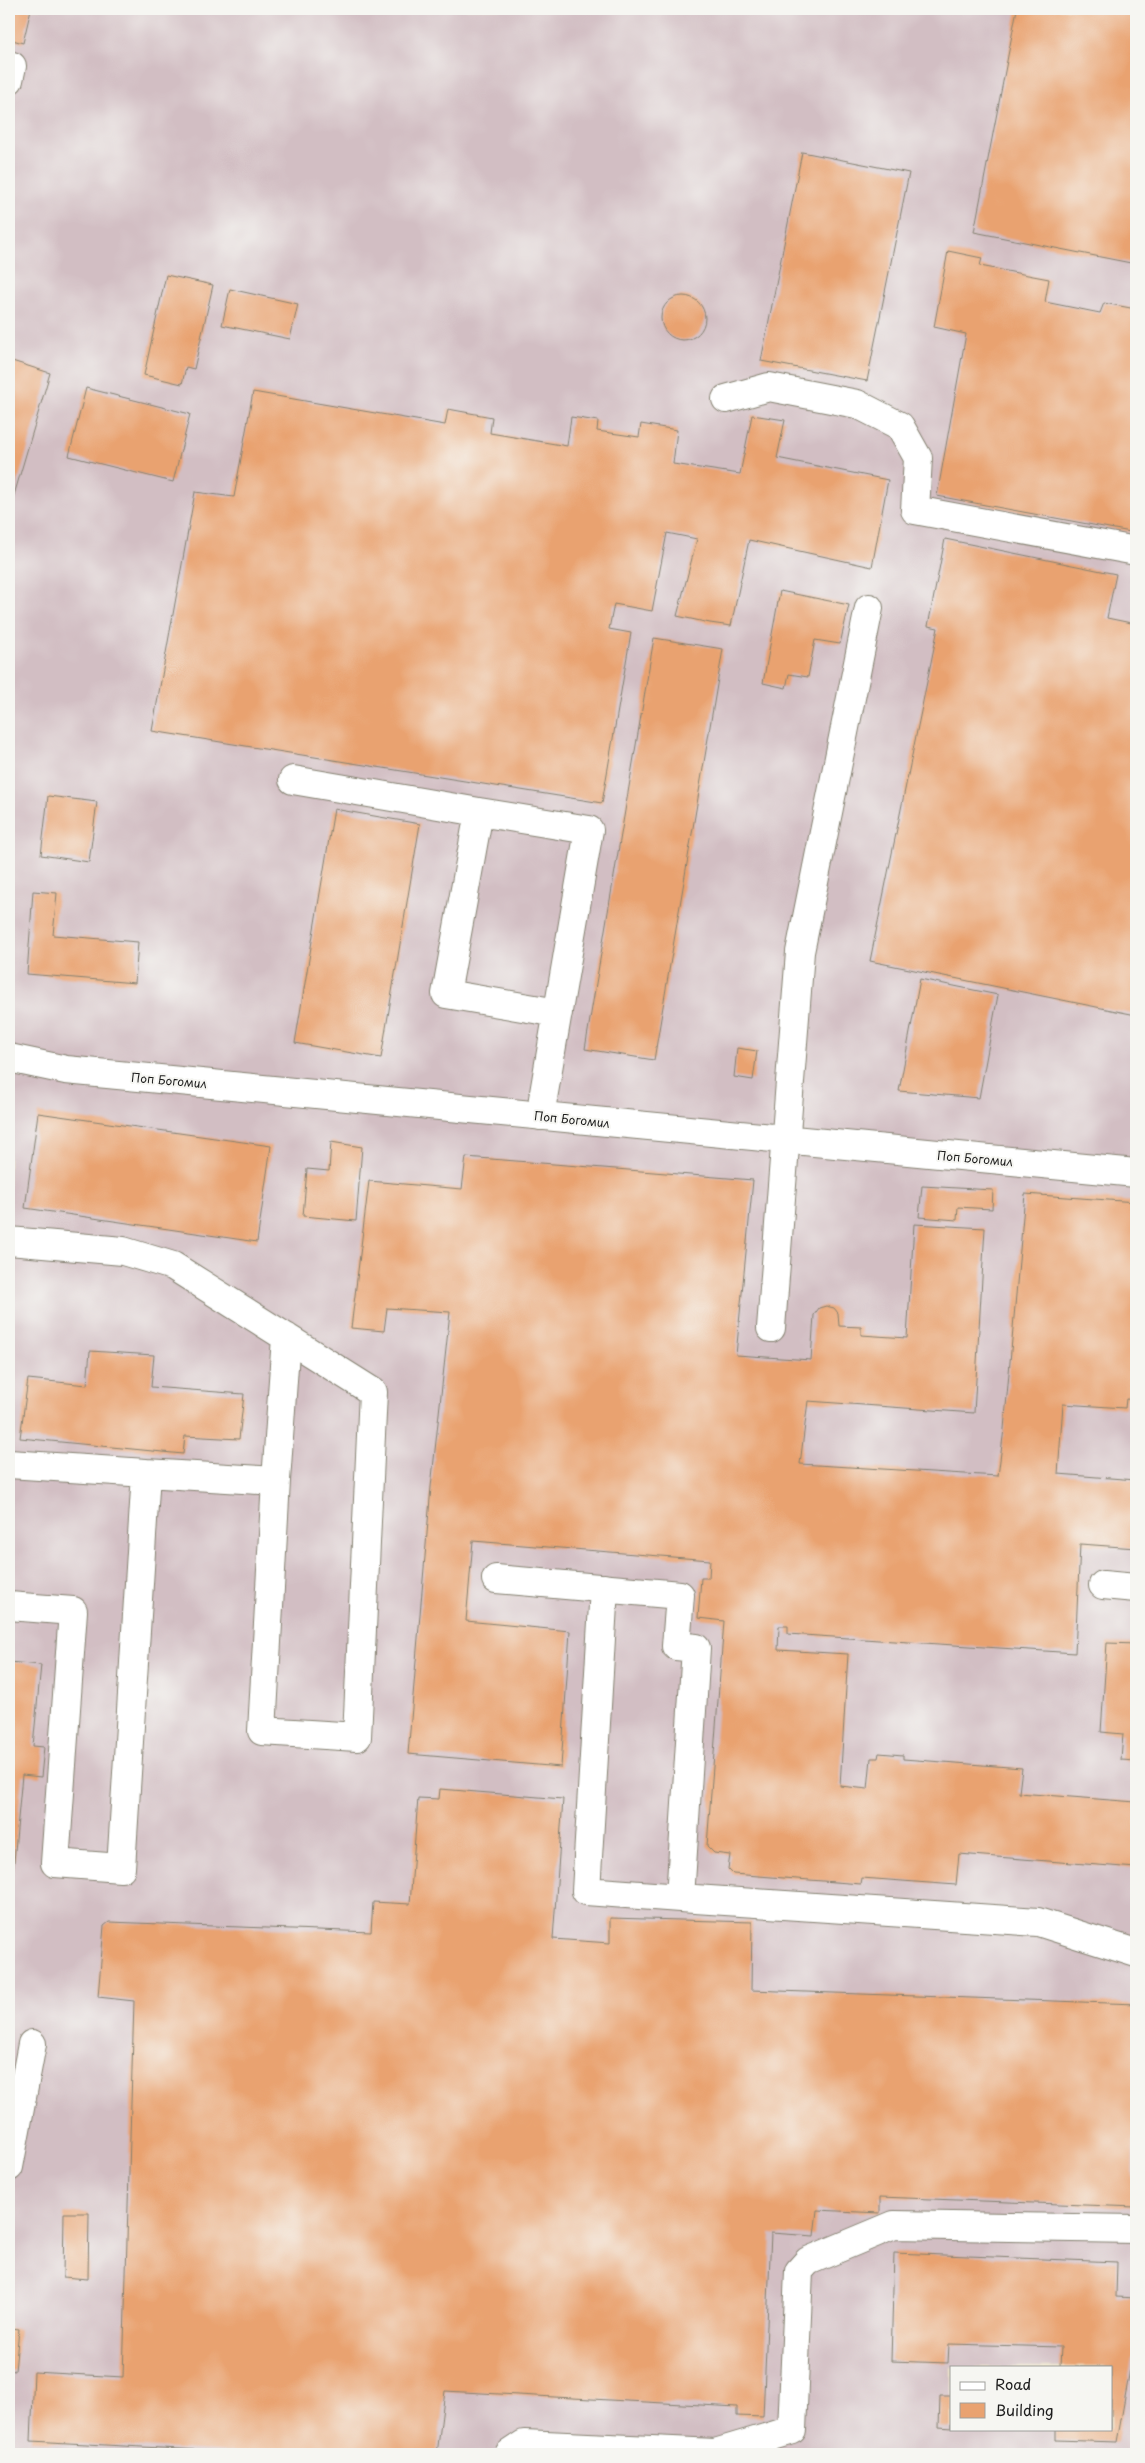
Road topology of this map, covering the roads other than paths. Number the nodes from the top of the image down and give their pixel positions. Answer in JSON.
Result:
{"nodes":[{"id":1,"x":9,"y":65,"type":"edge"},
{"id":2,"x":9,"y":80,"type":"edge"},
{"id":3,"x":726,"y":399,"type":"dead end"},
{"id":4,"x":1136,"y":551,"type":"edge"},
{"id":5,"x":869,"y":608,"type":"dead end"},
{"id":6,"x":292,"y":780,"type":"dead end"},
{"id":7,"x":479,"y":812,"type":"junction"},
{"id":8,"x":558,"y":1013,"type":"junction"},
{"id":9,"x":9,"y":1058,"type":"edge"},
{"id":10,"x":540,"y":1116,"type":"junction"},
{"id":11,"x":786,"y":1140,"type":"junction"},
{"id":12,"x":1136,"y":1173,"type":"edge"},
{"id":13,"x":9,"y":1241,"type":"edge"},
{"id":14,"x":771,"y":1328,"type":"dead end"},
{"id":15,"x":286,"y":1337,"type":"junction"},
{"id":16,"x":9,"y":1464,"type":"edge"},
{"id":17,"x":146,"y":1473,"type":"junction"},
{"id":18,"x":276,"y":1481,"type":"junction"},
{"id":19,"x":496,"y":1580,"type":"dead end"},
{"id":20,"x":1103,"y":1585,"type":"dead end"},
{"id":21,"x":604,"y":1588,"type":"junction"},
{"id":22,"x":1136,"y":1588,"type":"edge"},
{"id":23,"x":9,"y":1606,"type":"edge"},
{"id":24,"x":680,"y":1898,"type":"junction"},
{"id":25,"x":1136,"y":1953,"type":"edge"},
{"id":26,"x":32,"y":2044,"type":"dead end"},
{"id":27,"x":9,"y":2166,"type":"edge"},
{"id":28,"x":1136,"y":2229,"type":"edge"},
{"id":29,"x":509,"y":2454,"type":"edge"}],
"edges":[{"from":1,"to":2,"type":"street"},
{"from":3,"to":4,"type":"street"},
{"from":5,"to":11,"type":"street"},
{"from":6,"to":7,"type":"street"},
{"from":7,"to":8,"type":"street"},
{"from":7,"to":8,"type":"street"},
{"from":8,"to":10,"type":"street"},
{"from":9,"to":10,"type":"street","name":"Поп Богомил"},
{"from":10,"to":11,"type":"street","name":"Поп Богомил"},
{"from":11,"to":12,"type":"street","name":"Поп Богомил"},
{"from":11,"to":14,"type":"street"},
{"from":13,"to":15,"type":"street"},
{"from":15,"to":18,"type":"street"},
{"from":15,"to":18,"type":"street"},
{"from":16,"to":17,"type":"street"},
{"from":17,"to":18,"type":"street"},
{"from":17,"to":23,"type":"street"},
{"from":19,"to":21,"type":"street"},
{"from":20,"to":22,"type":"street"},
{"from":21,"to":24,"type":"street"},
{"from":21,"to":24,"type":"street"},
{"from":24,"to":25,"type":"street"},
{"from":26,"to":27,"type":"street"},
{"from":28,"to":29,"type":"street"}]}
